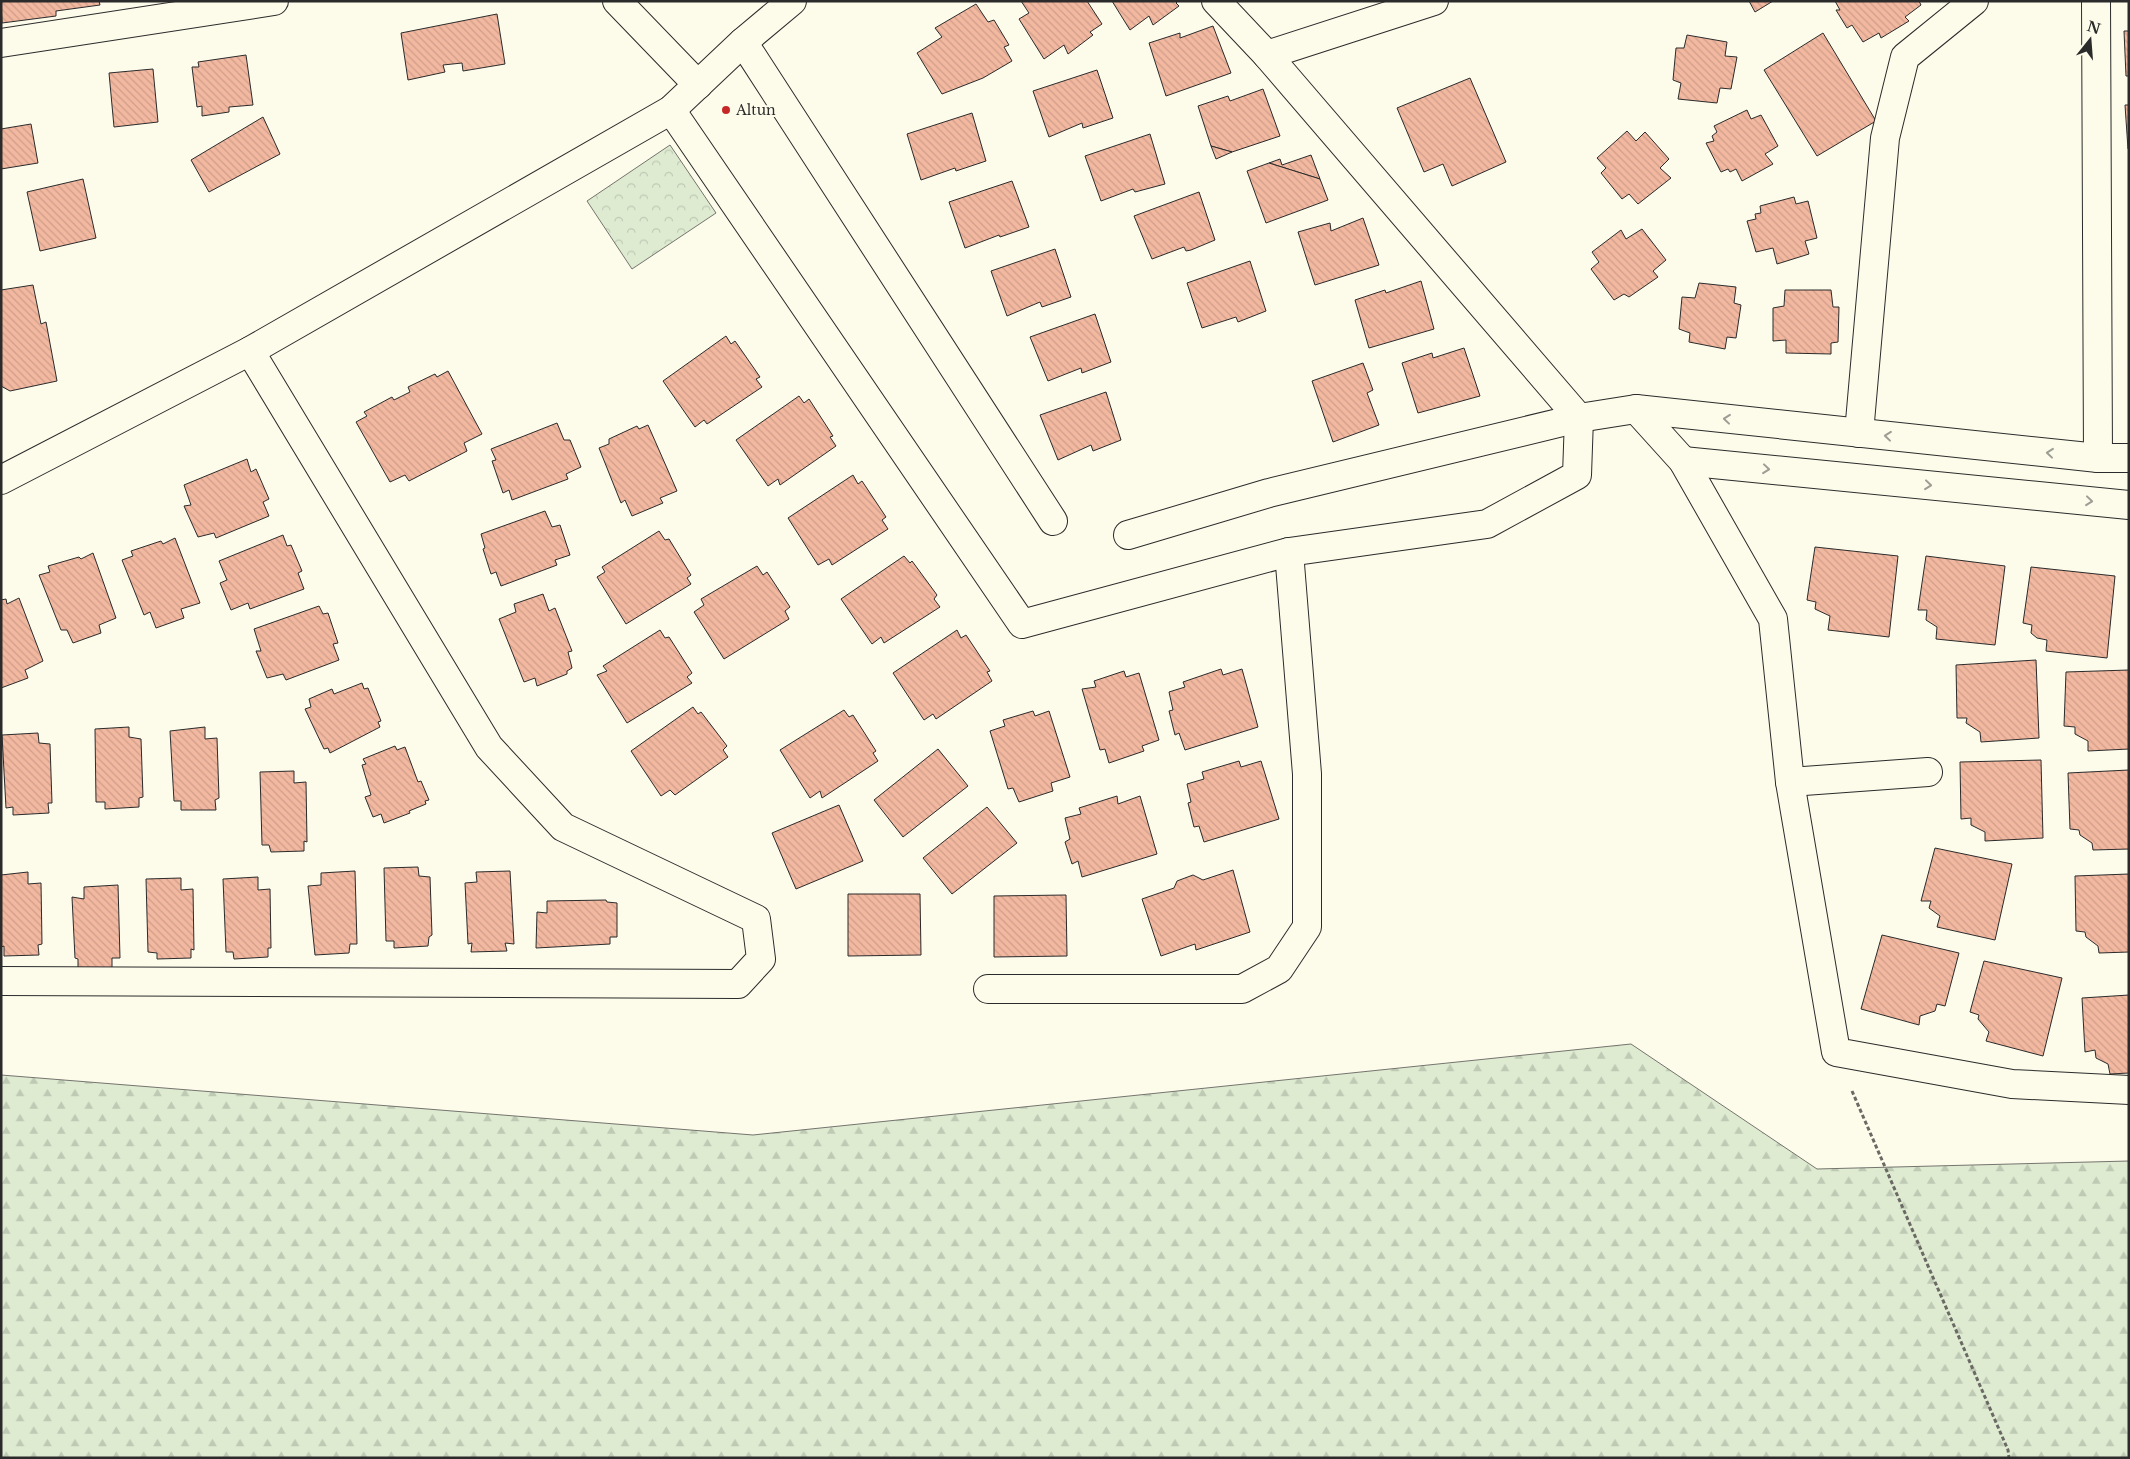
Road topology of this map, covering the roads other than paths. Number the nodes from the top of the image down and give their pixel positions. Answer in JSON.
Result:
{"nodes":[{"id":1,"x":274,"y":1,"type":"edge"},
{"id":2,"x":617,"y":1,"type":"edge"},
{"id":3,"x":792,"y":1,"type":"edge"},
{"id":4,"x":1216,"y":1,"type":"edge"},
{"id":5,"x":1434,"y":1,"type":"edge"},
{"id":6,"x":1974,"y":1,"type":"edge"},
{"id":7,"x":2096,"y":1,"type":"edge"},
{"id":8,"x":743,"y":42,"type":"junction"},
{"id":9,"x":1,"y":43,"type":"edge"},
{"id":10,"x":1267,"y":55,"type":"junction"},
{"id":11,"x":698,"y":85,"type":"junction"},
{"id":12,"x":671,"y":110,"type":"junction"},
{"id":13,"x":250,"y":351,"type":"junction"},
{"id":14,"x":1636,"y":409,"type":"junction"},
{"id":15,"x":1578,"y":418,"type":"junction"},
{"id":16,"x":1859,"y":433,"type":"junction"},
{"id":17,"x":2098,"y":458,"type":"junction"},
{"id":18,"x":2129,"y":458,"type":"edge"},
{"id":19,"x":1683,"y":461,"type":"junction"},
{"id":20,"x":1,"y":480,"type":"edge"},
{"id":21,"x":2129,"y":505,"type":"edge"},
{"id":22,"x":1053,"y":521,"type":"dead end"},
{"id":23,"x":1128,"y":536,"type":"dead end"},
{"id":24,"x":1289,"y":552,"type":"junction"},
{"id":25,"x":1928,"y":772,"type":"dead end"},
{"id":26,"x":1790,"y":782,"type":"junction"},
{"id":27,"x":1,"y":981,"type":"edge"},
{"id":28,"x":988,"y":989,"type":"dead end"},
{"id":29,"x":2129,"y":1090,"type":"edge"}],
"edges":[{"from":1,"to":9,"type":"street"},
{"from":2,"to":11,"type":"street"},
{"from":3,"to":8,"type":"street"},
{"from":4,"to":10,"type":"street"},
{"from":5,"to":10,"type":"street"},
{"from":6,"to":16,"type":"street"},
{"from":7,"to":17,"type":"street"},
{"from":8,"to":11,"type":"street"},
{"from":8,"to":22,"type":"street"},
{"from":10,"to":15,"type":"street"},
{"from":11,"to":12,"type":"street"},
{"from":12,"to":13,"type":"street"},
{"from":12,"to":24,"type":"street"},
{"from":13,"to":20,"type":"street"},
{"from":13,"to":27,"type":"street"},
{"from":14,"to":15,"type":"street"},
{"from":16,"to":14,"type":"street","one_way":true},
{"from":14,"to":19,"type":"street"},
{"from":15,"to":23,"type":"street"},
{"from":15,"to":24,"type":"street"},
{"from":17,"to":16,"type":"street","one_way":true},
{"from":17,"to":18,"type":"street"},
{"from":19,"to":21,"type":"street","one_way":true},
{"from":19,"to":26,"type":"street"},
{"from":24,"to":28,"type":"street"},
{"from":25,"to":26,"type":"street"},
{"from":26,"to":29,"type":"street"}]}
